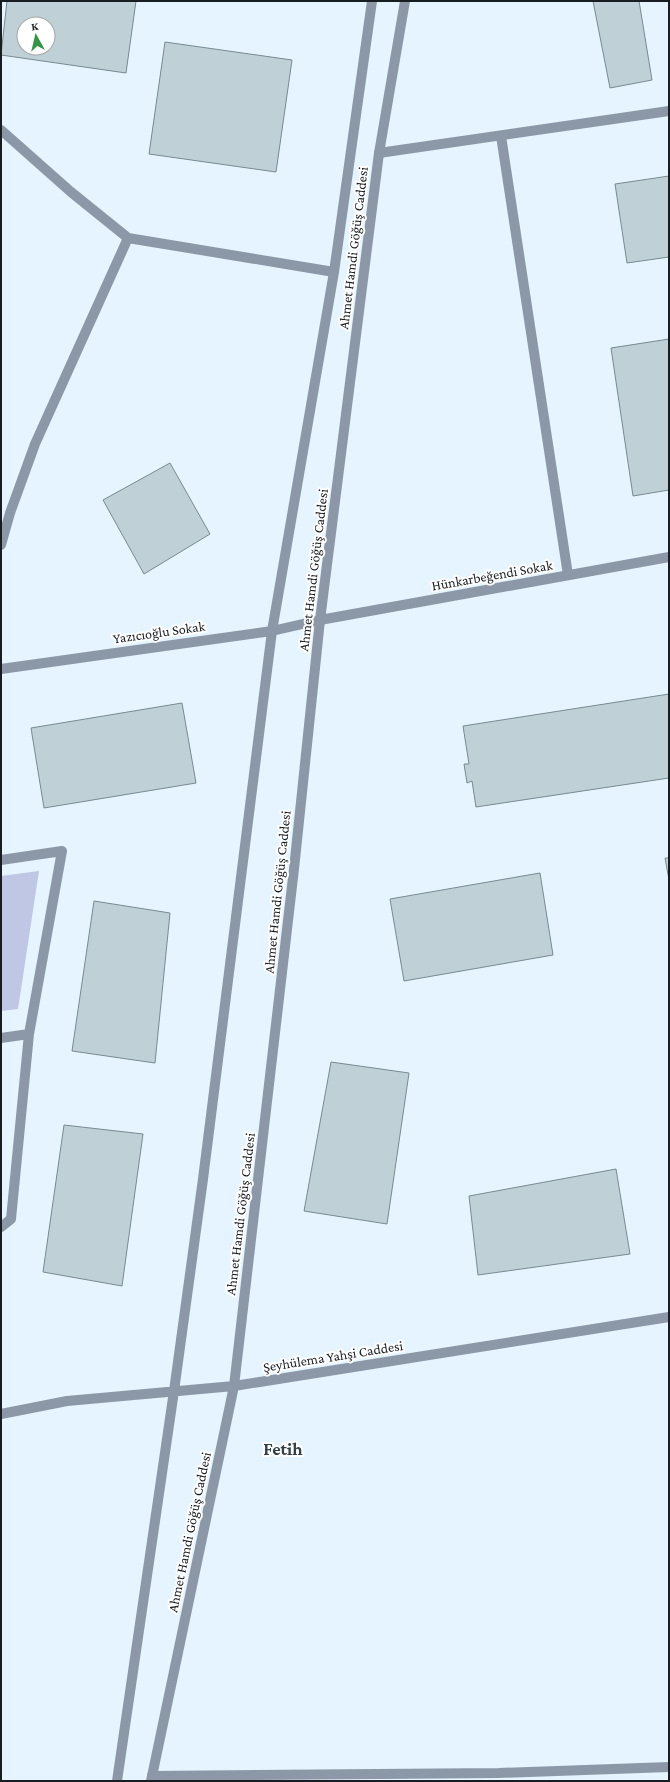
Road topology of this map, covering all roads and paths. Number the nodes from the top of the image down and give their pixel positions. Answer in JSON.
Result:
{"nodes":[{"id":1,"x":372,"y":1,"type":"edge"},
{"id":2,"x":405,"y":1,"type":"edge"},
{"id":3,"x":669,"y":111,"type":"edge"},
{"id":4,"x":1,"y":130,"type":"edge"},
{"id":5,"x":501,"y":136,"type":"junction"},
{"id":6,"x":379,"y":153,"type":"junction"},
{"id":7,"x":128,"y":238,"type":"junction"},
{"id":8,"x":334,"y":272,"type":"junction"},
{"id":9,"x":1,"y":545,"type":"edge"},
{"id":10,"x":669,"y":557,"type":"edge"},
{"id":11,"x":568,"y":575,"type":"junction"},
{"id":12,"x":320,"y":620,"type":"junction"},
{"id":13,"x":272,"y":631,"type":"junction"},
{"id":14,"x":1,"y":669,"type":"edge"},
{"id":15,"x":1,"y":860,"type":"edge"},
{"id":16,"x":29,"y":1034,"type":"junction"},
{"id":17,"x":1,"y":1038,"type":"edge"},
{"id":18,"x":1,"y":1227,"type":"edge"},
{"id":19,"x":669,"y":1317,"type":"edge"},
{"id":20,"x":234,"y":1386,"type":"junction"},
{"id":21,"x":174,"y":1391,"type":"junction"},
{"id":22,"x":1,"y":1414,"type":"edge"},
{"id":23,"x":669,"y":1767,"type":"edge"},
{"id":24,"x":406,"y":1778,"type":"edge"},
{"id":25,"x":151,"y":1779,"type":"edge"},
{"id":26,"x":117,"y":1781,"type":"edge"}],
"edges":[{"from":1,"to":8,"type":"street","name":"Ahmet Hamdi Göğüş Caddesi"},
{"from":2,"to":6,"type":"street","name":"Ahmet Hamdi Göğüş Caddesi"},
{"from":3,"to":5,"type":"street"},
{"from":4,"to":7,"type":"street"},
{"from":5,"to":6,"type":"street"},
{"from":5,"to":11,"type":"street"},
{"from":6,"to":12,"type":"street","name":"Ahmet Hamdi Göğüş Caddesi"},
{"from":7,"to":8,"type":"street"},
{"from":7,"to":9,"type":"street"},
{"from":8,"to":13,"type":"street","name":"Ahmet Hamdi Göğüş Caddesi"},
{"from":10,"to":11,"type":"street","name":"Hünkarbeğendi Sokak"},
{"from":11,"to":12,"type":"street","name":"Hünkarbeğendi Sokak"},
{"from":12,"to":13,"type":"street","name":"Yazıcıoğlu Sokak"},
{"from":12,"to":20,"type":"street","name":"Ahmet Hamdi Göğüş Caddesi"},
{"from":13,"to":14,"type":"street","name":"Yazıcıoğlu Sokak"},
{"from":13,"to":21,"type":"street","name":"Ahmet Hamdi Göğüş Caddesi"},
{"from":15,"to":16,"type":"street"},
{"from":16,"to":17,"type":"street"},
{"from":16,"to":18,"type":"street"},
{"from":19,"to":20,"type":"street","name":"Şeyhülema Yahşi Caddesi"},
{"from":20,"to":21,"type":"street","name":"Şeyhülema Yahşi Caddesi"},
{"from":20,"to":25,"type":"street","name":"Ahmet Hamdi Göğüş Caddesi"},
{"from":21,"to":22,"type":"street","name":"Şeyhülema Yahşi Caddesi"},
{"from":21,"to":26,"type":"street","name":"Ahmet Hamdi Göğüş Caddesi"},
{"from":23,"to":24,"type":"street"},
{"from":24,"to":25,"type":"street"}]}
